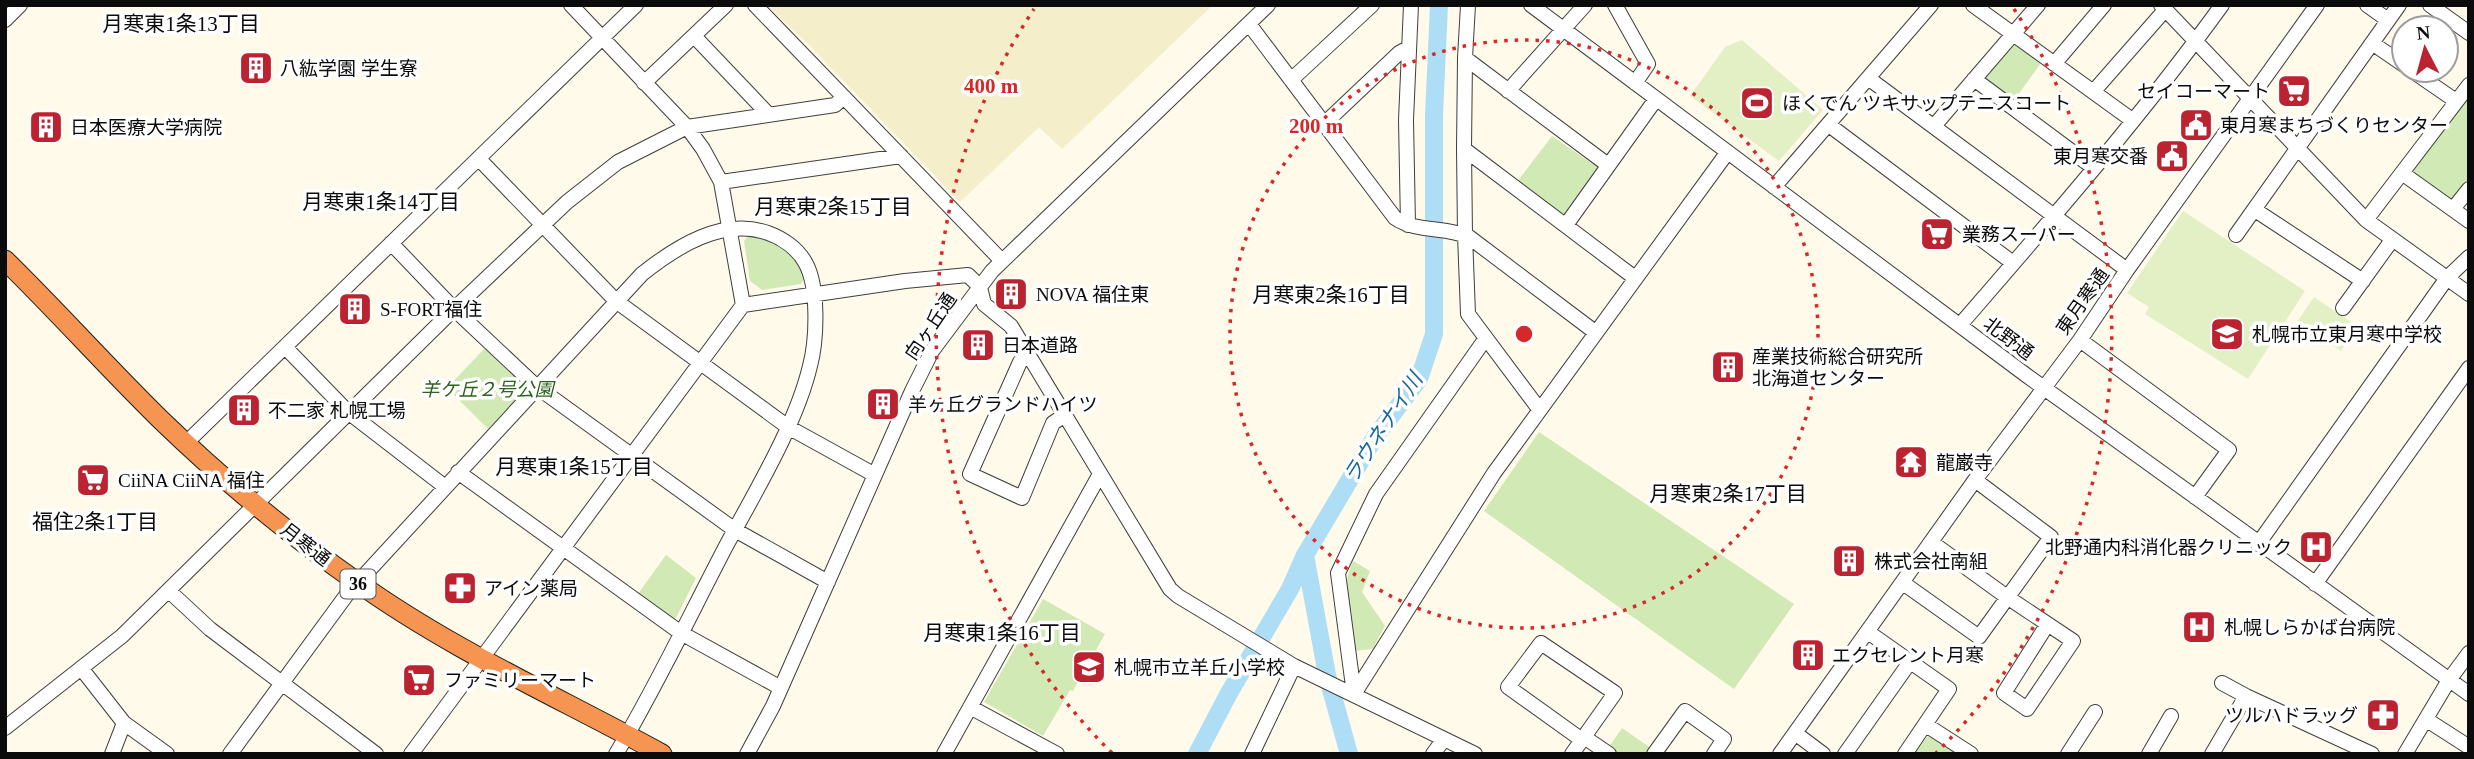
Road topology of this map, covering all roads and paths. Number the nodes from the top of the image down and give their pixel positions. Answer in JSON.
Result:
{"nodes":[{"id":1,"x":20,"y":5,"type":"edge"},
{"id":2,"x":571,"y":5,"type":"edge"},
{"id":3,"x":636,"y":5,"type":"edge"},
{"id":4,"x":726,"y":5,"type":"edge"},
{"id":5,"x":755,"y":5,"type":"edge"},
{"id":6,"x":1268,"y":5,"type":"edge"},
{"id":7,"x":1372,"y":5,"type":"edge"},
{"id":8,"x":1411,"y":5,"type":"edge"},
{"id":9,"x":1468,"y":5,"type":"edge"},
{"id":10,"x":1531,"y":5,"type":"edge"},
{"id":11,"x":1584,"y":5,"type":"edge"},
{"id":12,"x":1615,"y":5,"type":"edge"},
{"id":13,"x":1931,"y":5,"type":"edge"},
{"id":14,"x":1973,"y":5,"type":"edge"},
{"id":15,"x":2038,"y":5,"type":"edge"},
{"id":16,"x":2104,"y":5,"type":"edge"},
{"id":17,"x":2222,"y":5,"type":"edge"},
{"id":18,"x":2317,"y":5,"type":"edge"},
{"id":19,"x":2367,"y":5,"type":"edge"},
{"id":20,"x":2399,"y":5,"type":"edge"},
{"id":21,"x":2430,"y":5,"type":"edge"},
{"id":22,"x":2163,"y":7,"type":"edge"},
{"id":23,"x":5,"y":20,"type":"edge"},
{"id":24,"x":2388,"y":20,"type":"junction"},
{"id":25,"x":1249,"y":24,"type":"junction"},
{"id":26,"x":1563,"y":29,"type":"junction"},
{"id":27,"x":2469,"y":33,"type":"edge"},
{"id":28,"x":2013,"y":35,"type":"junction"},
{"id":29,"x":694,"y":36,"type":"junction"},
{"id":30,"x":602,"y":40,"type":"junction"},
{"id":31,"x":2196,"y":42,"type":"junction"},
{"id":32,"x":2372,"y":43,"type":"junction"},
{"id":33,"x":1408,"y":48,"type":"junction"},
{"id":34,"x":2390,"y":55,"type":"edge"},
{"id":35,"x":1465,"y":58,"type":"junction"},
{"id":36,"x":2054,"y":64,"type":"junction"},
{"id":37,"x":1868,"y":78,"type":"junction"},
{"id":38,"x":1974,"y":79,"type":"junction"},
{"id":39,"x":1291,"y":80,"type":"junction"},
{"id":40,"x":645,"y":83,"type":"junction"},
{"id":41,"x":1635,"y":83,"type":"junction"},
{"id":42,"x":2431,"y":84,"type":"edge"},
{"id":43,"x":2469,"y":85,"type":"edge"},
{"id":44,"x":1508,"y":91,"type":"junction"},
{"id":45,"x":2093,"y":92,"type":"junction"},
{"id":46,"x":844,"y":97,"type":"junction"},
{"id":47,"x":2250,"y":98,"type":"junction"},
{"id":48,"x":1656,"y":99,"type":"junction"},
{"id":49,"x":2456,"y":101,"type":"junction"},
{"id":50,"x":769,"y":114,"type":"junction"},
{"id":51,"x":2132,"y":120,"type":"junction"},
{"id":52,"x":1324,"y":124,"type":"junction"},
{"id":53,"x":1829,"y":125,"type":"junction"},
{"id":54,"x":1934,"y":126,"type":"junction"},
{"id":55,"x":687,"y":127,"type":"junction"},
{"id":56,"x":2298,"y":148,"type":"junction"},
{"id":57,"x":1464,"y":149,"type":"junction"},
{"id":58,"x":1727,"y":153,"type":"junction"},
{"id":59,"x":901,"y":156,"type":"junction"},
{"id":60,"x":479,"y":159,"type":"junction"},
{"id":61,"x":1608,"y":165,"type":"junction"},
{"id":62,"x":2094,"y":168,"type":"junction"},
{"id":63,"x":2402,"y":173,"type":"junction"},
{"id":64,"x":721,"y":182,"type":"junction"},
{"id":65,"x":1774,"y":187,"type":"junction"},
{"id":66,"x":2469,"y":188,"type":"edge"},
{"id":67,"x":2453,"y":209,"type":"junction"},
{"id":68,"x":2255,"y":210,"type":"junction"},
{"id":69,"x":2055,"y":216,"type":"junction"},
{"id":70,"x":2366,"y":220,"type":"junction"},
{"id":71,"x":2469,"y":221,"type":"edge"},
{"id":72,"x":544,"y":225,"type":"junction"},
{"id":73,"x":1566,"y":225,"type":"junction"},
{"id":74,"x":1415,"y":226,"type":"junction"},
{"id":75,"x":730,"y":230,"type":"junction"},
{"id":76,"x":1458,"y":233,"type":"junction"},
{"id":77,"x":2236,"y":235,"type":"dead end"},
{"id":78,"x":2392,"y":240,"type":"junction"},
{"id":79,"x":391,"y":243,"type":"junction"},
{"id":80,"x":2469,"y":257,"type":"edge"},
{"id":81,"x":5,"y":260,"type":"edge"},
{"id":82,"x":1002,"y":261,"type":"junction"},
{"id":83,"x":2013,"y":263,"type":"junction"},
{"id":84,"x":2127,"y":270,"type":"junction"},
{"id":85,"x":1635,"y":278,"type":"junction"},
{"id":86,"x":2447,"y":278,"type":"junction"},
{"id":87,"x":2362,"y":281,"type":"junction"},
{"id":88,"x":980,"y":287,"type":"junction"},
{"id":89,"x":813,"y":294,"type":"junction"},
{"id":90,"x":2469,"y":294,"type":"edge"},
{"id":91,"x":617,"y":301,"type":"junction"},
{"id":92,"x":743,"y":305,"type":"junction"},
{"id":93,"x":2343,"y":308,"type":"dead end"},
{"id":94,"x":454,"y":309,"type":"junction"},
{"id":95,"x":1960,"y":325,"type":"junction"},
{"id":96,"x":1595,"y":332,"type":"junction"},
{"id":97,"x":1486,"y":338,"type":"junction"},
{"id":98,"x":2080,"y":340,"type":"junction"},
{"id":99,"x":285,"y":347,"type":"junction"},
{"id":100,"x":1028,"y":353,"type":"junction"},
{"id":101,"x":699,"y":363,"type":"junction"},
{"id":102,"x":2469,"y":368,"type":"edge"},
{"id":103,"x":537,"y":387,"type":"junction"},
{"id":104,"x":2043,"y":387,"type":"junction"},
{"id":105,"x":1539,"y":409,"type":"junction"},
{"id":106,"x":348,"y":412,"type":"junction"},
{"id":107,"x":1065,"y":415,"type":"junction"},
{"id":108,"x":788,"y":426,"type":"junction"},
{"id":109,"x":186,"y":443,"type":"junction"},
{"id":110,"x":630,"y":455,"type":"junction"},
{"id":111,"x":458,"y":472,"type":"junction"},
{"id":112,"x":1100,"y":474,"type":"junction"},
{"id":113,"x":875,"y":475,"type":"junction"},
{"id":114,"x":1975,"y":480,"type":"junction"},
{"id":115,"x":444,"y":486,"type":"junction"},
{"id":116,"x":2195,"y":497,"type":"junction"},
{"id":117,"x":256,"y":503,"type":"junction"},
{"id":118,"x":735,"y":530,"type":"junction"},
{"id":119,"x":1931,"y":542,"type":"junction"},
{"id":120,"x":2258,"y":544,"type":"junction"},
{"id":121,"x":562,"y":547,"type":"junction"},
{"id":122,"x":828,"y":582,"type":"junction"},
{"id":123,"x":357,"y":583,"type":"junction"},
{"id":124,"x":1903,"y":583,"type":"junction"},
{"id":125,"x":2315,"y":584,"type":"junction"},
{"id":126,"x":169,"y":591,"type":"junction"},
{"id":127,"x":2007,"y":597,"type":"junction"},
{"id":128,"x":2047,"y":625,"type":"junction"},
{"id":129,"x":1868,"y":632,"type":"junction"},
{"id":130,"x":681,"y":633,"type":"junction"},
{"id":131,"x":2469,"y":653,"type":"edge"},
{"id":132,"x":481,"y":658,"type":"junction"},
{"id":133,"x":1910,"y":662,"type":"junction"},
{"id":134,"x":1294,"y":666,"type":"junction"},
{"id":135,"x":81,"y":668,"type":"junction"},
{"id":136,"x":2449,"y":680,"type":"junction"},
{"id":137,"x":2222,"y":683,"type":"dead end"},
{"id":138,"x":283,"y":684,"type":"junction"},
{"id":139,"x":781,"y":688,"type":"junction"},
{"id":140,"x":1354,"y":694,"type":"junction"},
{"id":141,"x":2469,"y":694,"type":"edge"},
{"id":142,"x":2246,"y":696,"type":"junction"},
{"id":143,"x":970,"y":707,"type":"junction"},
{"id":144,"x":2095,"y":712,"type":"dead end"},
{"id":145,"x":2171,"y":716,"type":"dead end"},
{"id":146,"x":2427,"y":720,"type":"junction"},
{"id":147,"x":124,"y":723,"type":"junction"},
{"id":148,"x":1926,"y":725,"type":"junction"},
{"id":149,"x":5,"y":728,"type":"edge"},
{"id":150,"x":1795,"y":733,"type":"junction"},
{"id":151,"x":627,"y":735,"type":"junction"},
{"id":152,"x":1583,"y":738,"type":"junction"},
{"id":153,"x":1444,"y":739,"type":"junction"},
{"id":154,"x":2469,"y":747,"type":"edge"},
{"id":155,"x":2218,"y":752,"type":"edge"},
{"id":156,"x":1968,"y":753,"type":"edge"},
{"id":157,"x":112,"y":754,"type":"edge"},
{"id":158,"x":167,"y":754,"type":"edge"},
{"id":159,"x":230,"y":754,"type":"edge"},
{"id":160,"x":376,"y":754,"type":"edge"},
{"id":161,"x":411,"y":754,"type":"edge"},
{"id":162,"x":616,"y":754,"type":"edge"},
{"id":163,"x":662,"y":754,"type":"edge"},
{"id":164,"x":747,"y":754,"type":"edge"},
{"id":165,"x":944,"y":754,"type":"edge"},
{"id":166,"x":1057,"y":754,"type":"edge"},
{"id":167,"x":1251,"y":754,"type":"edge"},
{"id":168,"x":1433,"y":754,"type":"edge"},
{"id":169,"x":1475,"y":754,"type":"edge"},
{"id":170,"x":1572,"y":754,"type":"edge"},
{"id":171,"x":1609,"y":754,"type":"edge"},
{"id":172,"x":1654,"y":754,"type":"edge"},
{"id":173,"x":1714,"y":754,"type":"edge"},
{"id":174,"x":1780,"y":754,"type":"edge"},
{"id":175,"x":1823,"y":754,"type":"edge"},
{"id":176,"x":1845,"y":754,"type":"edge"},
{"id":177,"x":1905,"y":754,"type":"edge"},
{"id":178,"x":2068,"y":754,"type":"edge"},
{"id":179,"x":2149,"y":754,"type":"edge"},
{"id":180,"x":2372,"y":754,"type":"edge"},
{"id":181,"x":2405,"y":754,"type":"edge"}],
"edges":[{"from":1,"to":23,"type":"street"},
{"from":2,"to":30,"type":"street"},
{"from":3,"to":30,"type":"street"},
{"from":4,"to":29,"type":"street"},
{"from":5,"to":46,"type":"street"},
{"from":6,"to":25,"type":"street","name":"向ヶ丘通"},
{"from":7,"to":39,"type":"street"},
{"from":8,"to":33,"type":"street"},
{"from":9,"to":35,"type":"street"},
{"from":10,"to":26,"type":"street","name":"北野通"},
{"from":11,"to":26,"type":"street"},
{"from":12,"to":41,"type":"street"},
{"from":13,"to":37,"type":"street"},
{"from":14,"to":28,"type":"street"},
{"from":15,"to":28,"type":"street"},
{"from":16,"to":36,"type":"street"},
{"from":17,"to":31,"type":"street"},
{"from":18,"to":47,"type":"street","name":"東月寒通"},
{"from":19,"to":24,"type":"street"},
{"from":20,"to":24,"type":"street"},
{"from":21,"to":27,"type":"street"},
{"from":22,"to":31,"type":"street"},
{"from":22,"to":45,"type":"street"},
{"from":24,"to":32,"type":"street"},
{"from":25,"to":39,"type":"street"},
{"from":25,"to":82,"type":"street","name":"向ヶ丘通"},
{"from":26,"to":41,"type":"street","name":"北野通"},
{"from":26,"to":44,"type":"street"},
{"from":28,"to":36,"type":"street"},
{"from":28,"to":38,"type":"street"},
{"from":29,"to":40,"type":"street"},
{"from":29,"to":50,"type":"street"},
{"from":30,"to":40,"type":"street"},
{"from":30,"to":60,"type":"street"},
{"from":31,"to":47,"type":"street"},
{"from":31,"to":51,"type":"street"},
{"from":32,"to":34,"type":"street"},
{"from":32,"to":56,"type":"street"},
{"from":33,"to":52,"type":"street"},
{"from":33,"to":74,"type":"street"},
{"from":35,"to":44,"type":"street"},
{"from":35,"to":57,"type":"street"},
{"from":36,"to":45,"type":"street"},
{"from":37,"to":53,"type":"street"},
{"from":37,"to":54,"type":"street"},
{"from":38,"to":54,"type":"street"},
{"from":38,"to":62,"type":"street"},
{"from":39,"to":52,"type":"street"},
{"from":40,"to":55,"type":"street"},
{"from":41,"to":48,"type":"street","name":"北野通"},
{"from":42,"to":49,"type":"street"},
{"from":43,"to":49,"type":"street"},
{"from":44,"to":61,"type":"street"},
{"from":45,"to":51,"type":"street"},
{"from":46,"to":50,"type":"street"},
{"from":46,"to":59,"type":"street"},
{"from":47,"to":56,"type":"street"},
{"from":47,"to":84,"type":"street","name":"東月寒通"},
{"from":48,"to":58,"type":"street","name":"北野通"},
{"from":48,"to":61,"type":"street"},
{"from":49,"to":63,"type":"street"},
{"from":50,"to":55,"type":"street"},
{"from":51,"to":62,"type":"street"},
{"from":52,"to":74,"type":"street"},
{"from":53,"to":65,"type":"street"},
{"from":53,"to":83,"type":"street"},
{"from":54,"to":69,"type":"street"},
{"from":55,"to":64,"type":"street"},
{"from":55,"to":72,"type":"street"},
{"from":56,"to":68,"type":"street"},
{"from":56,"to":70,"type":"street"},
{"from":57,"to":73,"type":"street"},
{"from":57,"to":76,"type":"street"},
{"from":58,"to":65,"type":"street","name":"北野通"},
{"from":58,"to":85,"type":"street"},
{"from":59,"to":64,"type":"street"},
{"from":59,"to":82,"type":"street"},
{"from":60,"to":72,"type":"street"},
{"from":60,"to":79,"type":"street"},
{"from":61,"to":73,"type":"street"},
{"from":62,"to":69,"type":"street"},
{"from":63,"to":67,"type":"street"},
{"from":63,"to":70,"type":"street"},
{"from":64,"to":75,"type":"street"},
{"from":65,"to":95,"type":"street","name":"北野通"},
{"from":66,"to":67,"type":"street"},
{"from":67,"to":71,"type":"street"},
{"from":68,"to":77,"type":"street"},
{"from":68,"to":87,"type":"street"},
{"from":69,"to":83,"type":"street"},
{"from":69,"to":84,"type":"street"},
{"from":70,"to":78,"type":"street"},
{"from":72,"to":91,"type":"street"},
{"from":72,"to":94,"type":"street"},
{"from":73,"to":85,"type":"street"},
{"from":74,"to":76,"type":"street"},
{"from":75,"to":89,"type":"street"},
{"from":75,"to":91,"type":"street"},
{"from":75,"to":92,"type":"street"},
{"from":76,"to":96,"type":"street"},
{"from":76,"to":97,"type":"street"},
{"from":78,"to":86,"type":"street"},
{"from":78,"to":87,"type":"street"},
{"from":79,"to":94,"type":"street"},
{"from":79,"to":99,"type":"street"},
{"from":80,"to":86,"type":"street"},
{"from":81,"to":109,"type":"highway","name":"月寒通","number":"36"},
{"from":82,"to":88,"type":"street","name":"向ヶ丘通"},
{"from":83,"to":95,"type":"street"},
{"from":84,"to":98,"type":"street","name":"東月寒通"},
{"from":85,"to":96,"type":"street"},
{"from":86,"to":90,"type":"street"},
{"from":86,"to":120,"type":"street"},
{"from":87,"to":93,"type":"street"},
{"from":88,"to":89,"type":"street"},
{"from":88,"to":100,"type":"street"},
{"from":88,"to":113,"type":"street","name":"向ヶ丘通"},
{"from":89,"to":92,"type":"street"},
{"from":89,"to":108,"type":"street"},
{"from":91,"to":101,"type":"street"},
{"from":91,"to":103,"type":"street"},
{"from":92,"to":101,"type":"street"},
{"from":94,"to":103,"type":"street"},
{"from":94,"to":106,"type":"street"},
{"from":95,"to":104,"type":"street","name":"北野通"},
{"from":96,"to":105,"type":"street"},
{"from":97,"to":105,"type":"street"},
{"from":97,"to":140,"type":"street"},
{"from":98,"to":104,"type":"street","name":"東月寒通"},
{"from":98,"to":116,"type":"street"},
{"from":99,"to":106,"type":"street"},
{"from":99,"to":109,"type":"street"},
{"from":100,"to":107,"type":"street"},
{"from":100,"to":107,"type":"street"},
{"from":101,"to":108,"type":"street"},
{"from":101,"to":110,"type":"street"},
{"from":102,"to":125,"type":"street"},
{"from":103,"to":110,"type":"street"},
{"from":103,"to":111,"type":"street"},
{"from":104,"to":114,"type":"street","name":"東月寒通"},
{"from":104,"to":116,"type":"street","name":"北野通"},
{"from":105,"to":140,"type":"street"},
{"from":106,"to":115,"type":"street"},
{"from":106,"to":117,"type":"street"},
{"from":107,"to":112,"type":"street"},
{"from":108,"to":113,"type":"street"},
{"from":108,"to":118,"type":"street"},
{"from":109,"to":117,"type":"highway","name":"月寒通","number":"36"},
{"from":110,"to":118,"type":"street"},
{"from":110,"to":121,"type":"street"},
{"from":111,"to":115,"type":"street"},
{"from":111,"to":121,"type":"street"},
{"from":112,"to":134,"type":"street"},
{"from":112,"to":143,"type":"street"},
{"from":113,"to":122,"type":"street","name":"向ヶ丘通"},
{"from":114,"to":119,"type":"street","name":"東月寒通"},
{"from":114,"to":127,"type":"street"},
{"from":115,"to":123,"type":"street"},
{"from":116,"to":120,"type":"street","name":"北野通"},
{"from":117,"to":123,"type":"highway","name":"月寒通","number":"36"},
{"from":117,"to":126,"type":"street"},
{"from":118,"to":122,"type":"street"},
{"from":118,"to":130,"type":"street"},
{"from":119,"to":124,"type":"street","name":"東月寒通"},
{"from":119,"to":127,"type":"street"},
{"from":120,"to":125,"type":"street","name":"北野通"},
{"from":121,"to":130,"type":"street"},
{"from":121,"to":132,"type":"street"},
{"from":122,"to":139,"type":"street","name":"向ヶ丘通"},
{"from":123,"to":132,"type":"highway","name":"月寒通","number":"36"},
{"from":123,"to":138,"type":"street"},
{"from":124,"to":127,"type":"street"},
{"from":124,"to":129,"type":"street","name":"東月寒通"},
{"from":125,"to":136,"type":"street","name":"北野通"},
{"from":126,"to":135,"type":"street"},
{"from":126,"to":138,"type":"street"},
{"from":127,"to":128,"type":"street"},
{"from":128,"to":128,"type":"street"},
{"from":129,"to":133,"type":"street"},
{"from":129,"to":150,"type":"street","name":"東月寒通"},
{"from":130,"to":139,"type":"street"},
{"from":130,"to":151,"type":"street"},
{"from":131,"to":136,"type":"street"},
{"from":132,"to":151,"type":"highway","name":"月寒通","number":"36"},
{"from":132,"to":161,"type":"street"},
{"from":133,"to":148,"type":"street"},
{"from":133,"to":176,"type":"street"},
{"from":134,"to":140,"type":"street"},
{"from":134,"to":167,"type":"street"},
{"from":135,"to":147,"type":"street"},
{"from":135,"to":149,"type":"street"},
{"from":136,"to":141,"type":"street","name":"北野通"},
{"from":136,"to":146,"type":"street"},
{"from":137,"to":142,"type":"street"},
{"from":138,"to":159,"type":"street"},
{"from":138,"to":160,"type":"street"},
{"from":139,"to":164,"type":"street","name":"向ヶ丘通"},
{"from":140,"to":153,"type":"street"},
{"from":142,"to":155,"type":"street"},
{"from":142,"to":180,"type":"street"},
{"from":143,"to":165,"type":"street"},
{"from":143,"to":166,"type":"street"},
{"from":144,"to":178,"type":"street"},
{"from":145,"to":179,"type":"street"},
{"from":146,"to":154,"type":"street"},
{"from":146,"to":181,"type":"street"},
{"from":147,"to":157,"type":"street"},
{"from":147,"to":158,"type":"street"},
{"from":148,"to":156,"type":"street"},
{"from":148,"to":177,"type":"street"},
{"from":150,"to":174,"type":"street","name":"東月寒通"},
{"from":150,"to":175,"type":"street"},
{"from":151,"to":162,"type":"street"},
{"from":151,"to":163,"type":"highway","name":"月寒通","number":"36"},
{"from":152,"to":152,"type":"street"},
{"from":152,"to":170,"type":"street"},
{"from":152,"to":171,"type":"street"},
{"from":153,"to":168,"type":"street"},
{"from":153,"to":169,"type":"street"},
{"from":172,"to":173,"type":"street"}]}
